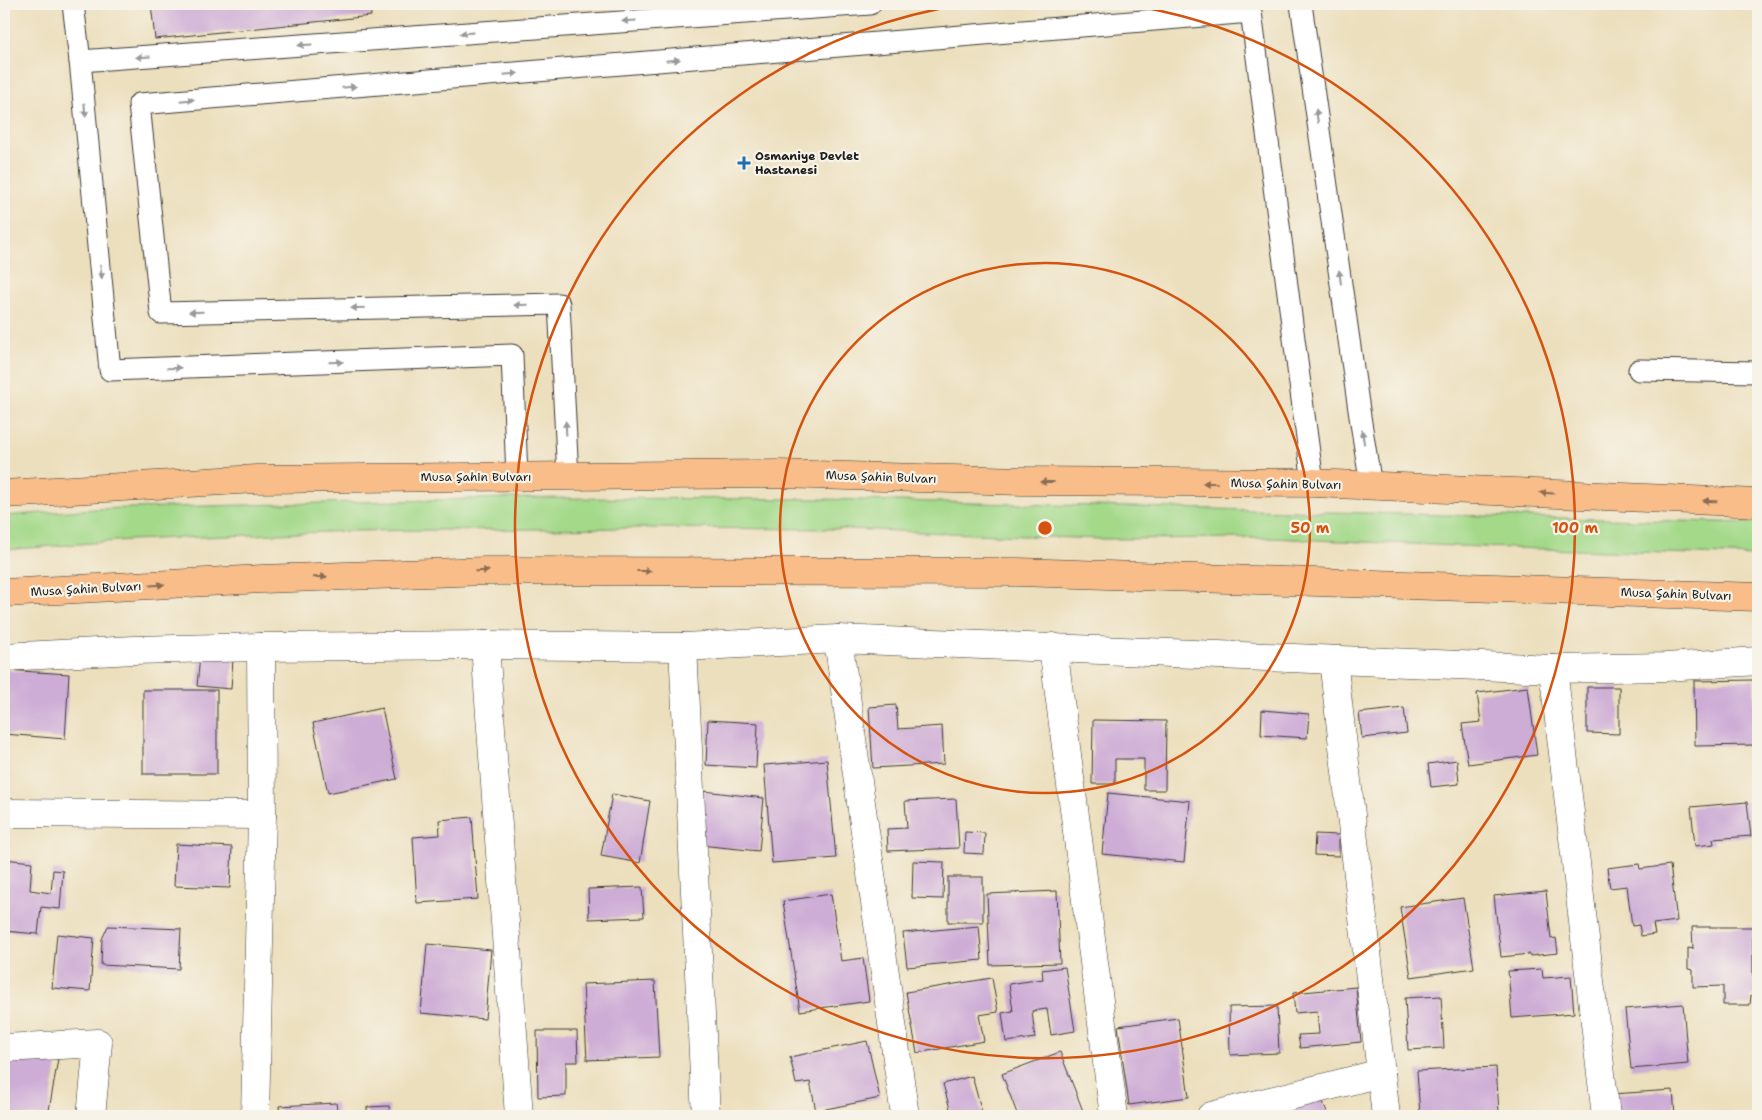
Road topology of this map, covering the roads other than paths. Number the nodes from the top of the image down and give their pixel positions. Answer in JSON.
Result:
{"nodes":[{"id":1,"x":72,"y":4,"type":"edge"},
{"id":2,"x":870,"y":4,"type":"edge"},
{"id":3,"x":1301,"y":4,"type":"edge"},
{"id":4,"x":80,"y":61,"type":"junction"},
{"id":5,"x":1640,"y":370,"type":"dead end"},
{"id":6,"x":1758,"y":372,"type":"edge"},
{"id":7,"x":517,"y":477,"type":"junction"},
{"id":8,"x":568,"y":477,"type":"junction"},
{"id":9,"x":1313,"y":483,"type":"junction"},
{"id":10,"x":1371,"y":486,"type":"junction"},
{"id":11,"x":4,"y":494,"type":"edge"},
{"id":12,"x":1758,"y":503,"type":"edge"},
{"id":13,"x":4,"y":593,"type":"edge"},
{"id":14,"x":1758,"y":597,"type":"edge"},
{"id":15,"x":838,"y":639,"type":"junction"},
{"id":16,"x":485,"y":645,"type":"junction"},
{"id":17,"x":262,"y":647,"type":"junction"},
{"id":18,"x":683,"y":647,"type":"junction"},
{"id":19,"x":1053,"y":647,"type":"junction"},
{"id":20,"x":4,"y":657,"type":"edge"},
{"id":21,"x":1333,"y":660,"type":"junction"},
{"id":22,"x":1758,"y":661,"type":"edge"},
{"id":23,"x":1552,"y":669,"type":"junction"},
{"id":24,"x":4,"y":812,"type":"edge"},
{"id":25,"x":262,"y":815,"type":"junction"},
{"id":26,"x":4,"y":1048,"type":"edge"},
{"id":27,"x":1381,"y":1073,"type":"junction"},
{"id":28,"x":91,"y":1116,"type":"edge"},
{"id":29,"x":256,"y":1116,"type":"edge"},
{"id":30,"x":519,"y":1116,"type":"edge"},
{"id":31,"x":706,"y":1116,"type":"edge"},
{"id":32,"x":905,"y":1116,"type":"edge"},
{"id":33,"x":1114,"y":1116,"type":"edge"},
{"id":34,"x":1211,"y":1116,"type":"edge"},
{"id":35,"x":1386,"y":1116,"type":"edge"},
{"id":36,"x":1606,"y":1116,"type":"edge"}],
"edges":[{"from":1,"to":4,"type":"lane"},
{"from":2,"to":4,"type":"lane","one_way":true},
{"from":10,"to":3,"type":"lane","one_way":true},
{"from":4,"to":7,"type":"lane","one_way":true},
{"from":5,"to":6,"type":"lane"},
{"from":7,"to":8,"type":"main road","name":"Musa Şahin Bulvarı"},
{"from":7,"to":11,"type":"main road","name":"Musa Şahin Bulvarı"},
{"from":9,"to":8,"type":"main road","name":"Musa Şahin Bulvarı","one_way":true},
{"from":8,"to":9,"type":"lane","one_way":true},
{"from":9,"to":10,"type":"main road","name":"Musa Şahin Bulvarı"},
{"from":12,"to":10,"type":"main road","name":"Musa Şahin Bulvarı","one_way":true},
{"from":13,"to":14,"type":"main road","name":"Musa Şahin Bulvarı","one_way":true},
{"from":15,"to":18,"type":"street"},
{"from":15,"to":19,"type":"street"},
{"from":15,"to":32,"type":"street"},
{"from":16,"to":17,"type":"street"},
{"from":16,"to":18,"type":"street"},
{"from":16,"to":30,"type":"street"},
{"from":17,"to":20,"type":"street"},
{"from":17,"to":25,"type":"street"},
{"from":18,"to":31,"type":"street"},
{"from":19,"to":21,"type":"street"},
{"from":19,"to":33,"type":"street"},
{"from":21,"to":23,"type":"street"},
{"from":21,"to":27,"type":"street"},
{"from":22,"to":23,"type":"street"},
{"from":23,"to":36,"type":"street"},
{"from":24,"to":25,"type":"street"},
{"from":25,"to":29,"type":"street"},
{"from":26,"to":28,"type":"street"},
{"from":27,"to":34,"type":"street"},
{"from":27,"to":35,"type":"street"}]}
